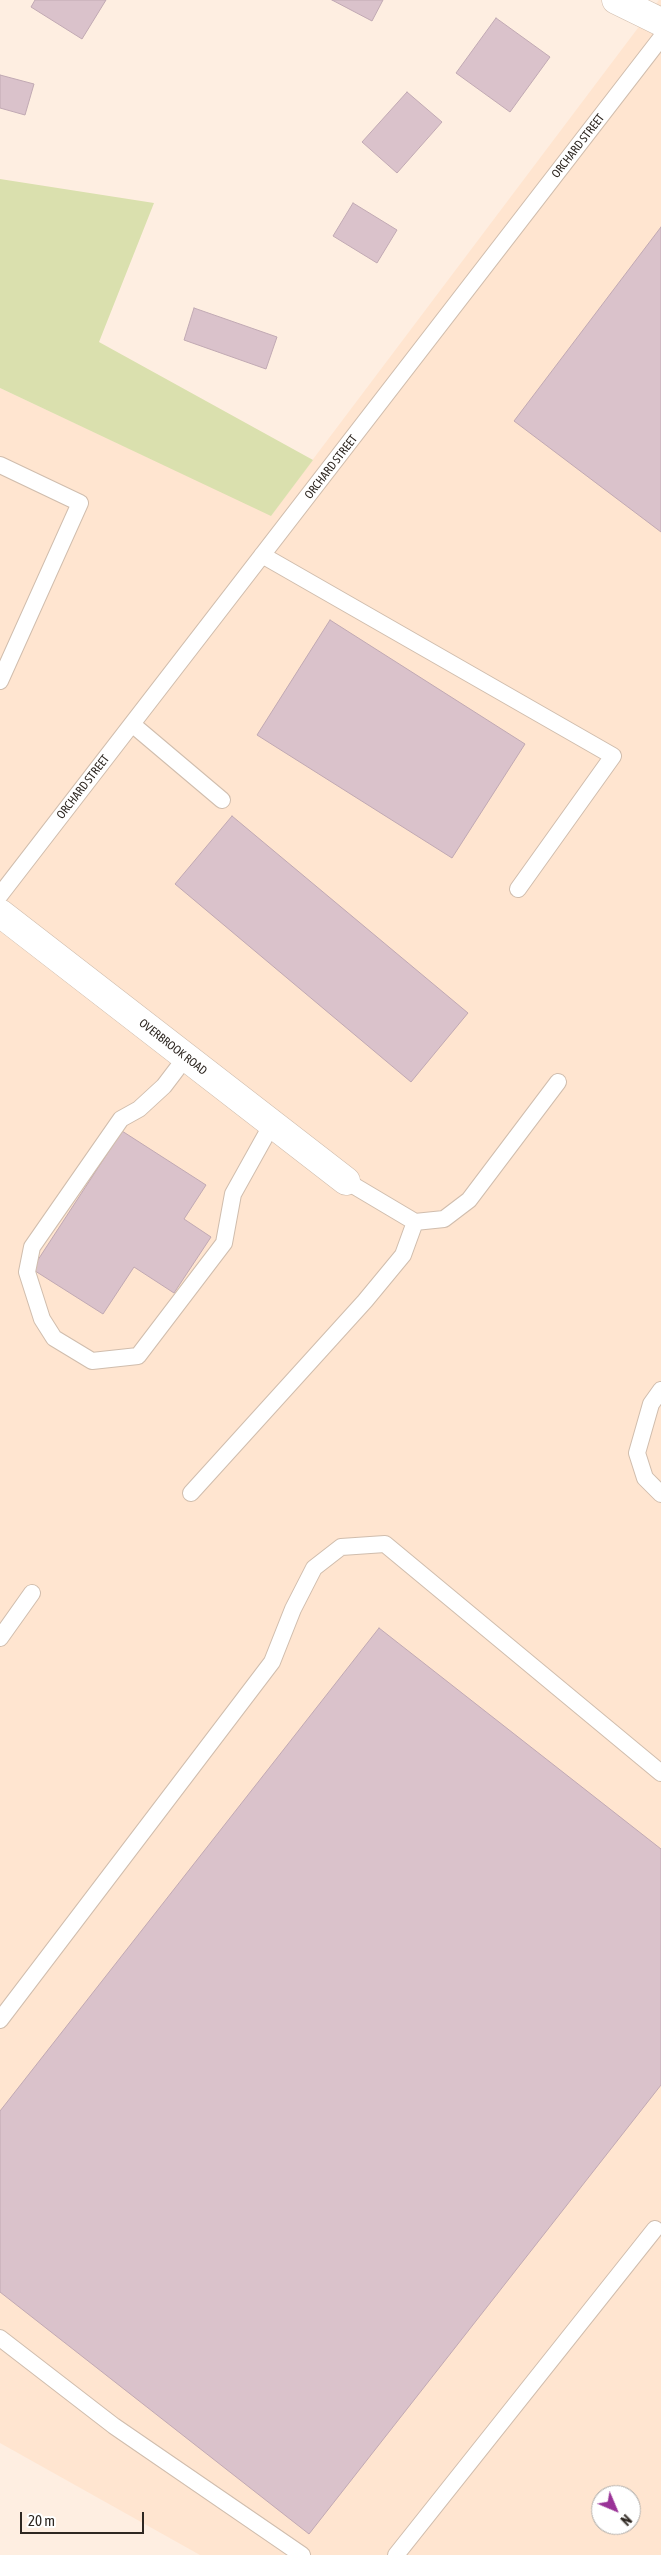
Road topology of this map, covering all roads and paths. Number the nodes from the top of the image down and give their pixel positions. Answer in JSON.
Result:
{"nodes":[{"id":1,"x":616,"y":0,"type":"edge"},
{"id":2,"x":661,"y":22,"type":"edge"},
{"id":3,"x":661,"y":38,"type":"edge"},
{"id":4,"x":0,"y":465,"type":"edge"},
{"id":5,"x":262,"y":555,"type":"junction"},
{"id":6,"x":0,"y":681,"type":"edge"},
{"id":7,"x":132,"y":724,"type":"junction"},
{"id":8,"x":222,"y":800,"type":"dead end"},
{"id":9,"x":518,"y":889,"type":"dead end"},
{"id":10,"x":0,"y":895,"type":"edge"},
{"id":11,"x":0,"y":913,"type":"edge"},
{"id":12,"x":186,"y":1057,"type":"junction"},
{"id":13,"x":558,"y":1082,"type":"dead end"},
{"id":14,"x":272,"y":1124,"type":"junction"},
{"id":15,"x":346,"y":1181,"type":"joint"},
{"id":16,"x":414,"y":1222,"type":"junction"},
{"id":17,"x":661,"y":1390,"type":"edge"},
{"id":18,"x":191,"y":1493,"type":"dead end"},
{"id":19,"x":661,"y":1494,"type":"edge"},
{"id":20,"x":32,"y":1593,"type":"dead end"},
{"id":21,"x":0,"y":1638,"type":"edge"},
{"id":22,"x":661,"y":1773,"type":"edge"},
{"id":23,"x":0,"y":2020,"type":"edge"},
{"id":24,"x":659,"y":2228,"type":"edge"},
{"id":25,"x":0,"y":2338,"type":"edge"},
{"id":26,"x":302,"y":2555,"type":"edge"},
{"id":27,"x":396,"y":2555,"type":"edge"}],
"edges":[{"from":1,"to":2,"type":"street"},
{"from":3,"to":5,"type":"lane","name":"ORCHARD STREET"},
{"from":4,"to":6,"type":"lane"},
{"from":5,"to":7,"type":"lane","name":"ORCHARD STREET"},
{"from":5,"to":9,"type":"lane"},
{"from":7,"to":8,"type":"lane"},
{"from":7,"to":10,"type":"lane","name":"ORCHARD STREET"},
{"from":11,"to":12,"type":"street","name":"OVERBROOK ROAD"},
{"from":12,"to":14,"type":"street","name":"OVERBROOK ROAD"},
{"from":12,"to":14,"type":"lane"},
{"from":13,"to":16,"type":"lane"},
{"from":14,"to":15,"type":"street","name":"OVERBROOK ROAD"},
{"from":15,"to":16,"type":"lane"},
{"from":16,"to":18,"type":"lane"},
{"from":17,"to":19,"type":"lane"},
{"from":20,"to":21,"type":"lane"},
{"from":22,"to":23,"type":"lane"},
{"from":24,"to":27,"type":"lane"},
{"from":25,"to":26,"type":"lane"}]}
